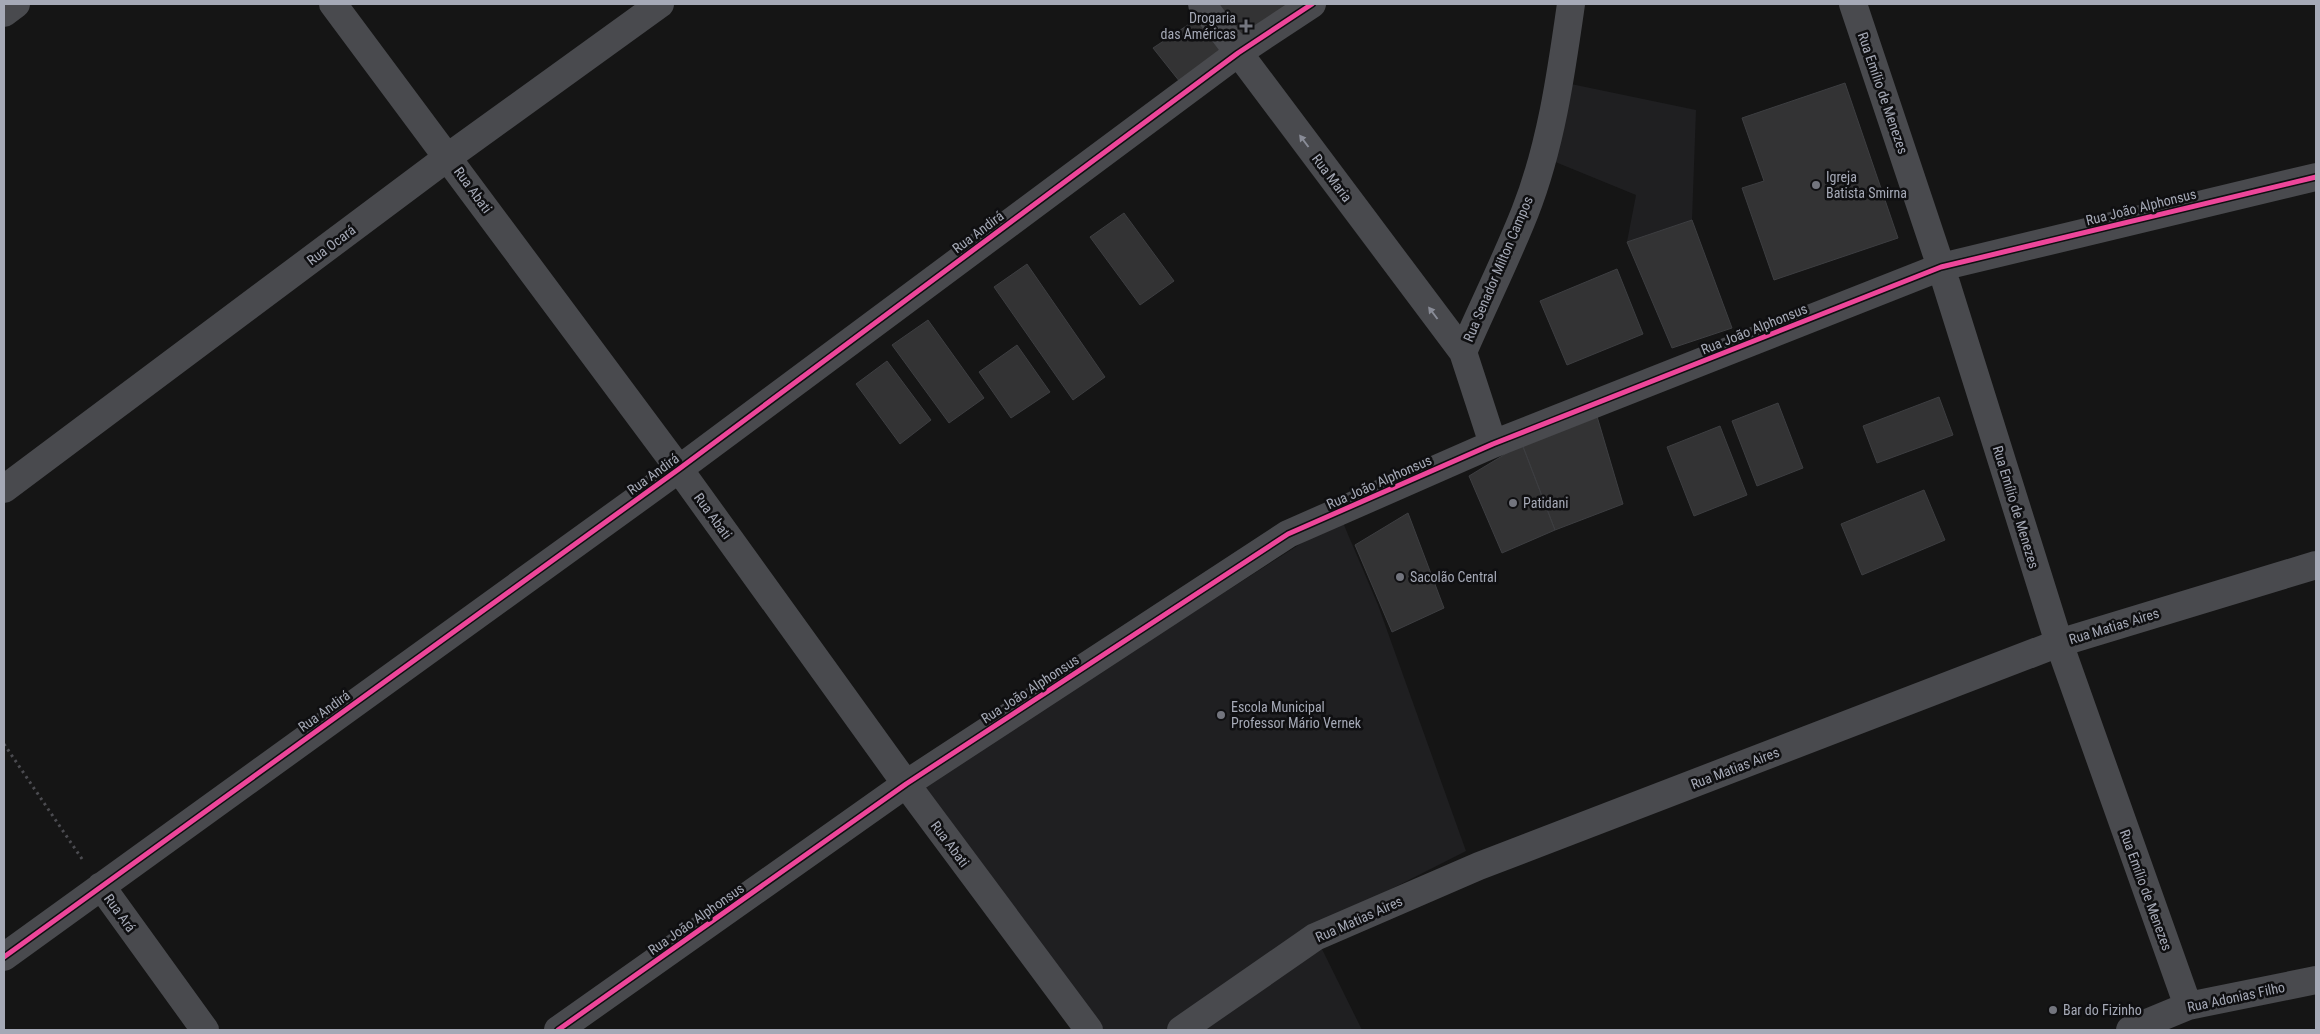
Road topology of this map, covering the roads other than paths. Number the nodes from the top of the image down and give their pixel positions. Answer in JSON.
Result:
{"nodes":[{"id":1,"x":16,"y":4,"type":"edge"},
{"id":2,"x":334,"y":4,"type":"edge"},
{"id":3,"x":660,"y":4,"type":"edge"},
{"id":4,"x":1202,"y":4,"type":"edge"},
{"id":5,"x":1312,"y":4,"type":"edge"},
{"id":6,"x":1571,"y":4,"type":"edge"},
{"id":7,"x":1853,"y":4,"type":"edge"},
{"id":8,"x":4,"y":13,"type":"edge"},
{"id":9,"x":1238,"y":53,"type":"junction"},
{"id":10,"x":448,"y":157,"type":"junction"},
{"id":11,"x":2316,"y":177,"type":"edge"},
{"id":12,"x":1941,"y":267,"type":"junction"},
{"id":13,"x":1463,"y":352,"type":"junction"},
{"id":14,"x":1493,"y":444,"type":"junction"},
{"id":15,"x":679,"y":469,"type":"junction"},
{"id":16,"x":4,"y":489,"type":"edge"},
{"id":17,"x":2316,"y":565,"type":"edge"},
{"id":18,"x":2058,"y":643,"type":"junction"},
{"id":19,"x":906,"y":784,"type":"junction"},
{"id":20,"x":101,"y":886,"type":"junction"},
{"id":21,"x":4,"y":958,"type":"edge"},
{"id":22,"x":2316,"y":980,"type":"edge"},
{"id":23,"x":2188,"y":1006,"type":"junction"},
{"id":24,"x":205,"y":1030,"type":"edge"},
{"id":25,"x":558,"y":1030,"type":"edge"},
{"id":26,"x":1089,"y":1030,"type":"edge"},
{"id":27,"x":1181,"y":1030,"type":"edge"},
{"id":28,"x":2130,"y":1030,"type":"edge"}],
"edges":[{"from":1,"to":8,"type":"street"},
{"from":2,"to":10,"type":"street","name":"Rua Abati"},
{"from":3,"to":10,"type":"street","name":"Rua Ocará"},
{"from":4,"to":9,"type":"street","name":"Rua Maria"},
{"from":5,"to":9,"type":"street","name":"Rua Andirá"},
{"from":6,"to":13,"type":"street","name":"Rua Senador Milton Campos"},
{"from":7,"to":12,"type":"street","name":"Rua Emílio de Menezes"},
{"from":13,"to":9,"type":"street","name":"Rua Maria","one_way":true},
{"from":9,"to":15,"type":"street","name":"Rua Andirá"},
{"from":10,"to":15,"type":"street","name":"Rua Abati"},
{"from":10,"to":16,"type":"street","name":"Rua Ocará"},
{"from":11,"to":12,"type":"street","name":"Rua João Alphonsus"},
{"from":12,"to":14,"type":"street","name":"Rua João Alphonsus"},
{"from":12,"to":18,"type":"street","name":"Rua Emílio de Menezes"},
{"from":13,"to":14,"type":"street","name":"Rua Senador Milton Campos"},
{"from":14,"to":19,"type":"street","name":"Rua João Alphonsus"},
{"from":15,"to":19,"type":"street","name":"Rua Abati"},
{"from":15,"to":20,"type":"street","name":"Rua Andirá"},
{"from":17,"to":18,"type":"street","name":"Rua Matias Aires"},
{"from":18,"to":23,"type":"street","name":"Rua Emílio de Menezes"},
{"from":18,"to":27,"type":"street","name":"Rua Matias Aires"},
{"from":19,"to":25,"type":"street","name":"Rua João Alphonsus"},
{"from":19,"to":26,"type":"street","name":"Rua Abati"},
{"from":20,"to":21,"type":"street","name":"Rua Andirá"},
{"from":20,"to":24,"type":"street","name":"Rua Ará"},
{"from":22,"to":23,"type":"street","name":"Rua Adonias Filho"},
{"from":23,"to":28,"type":"street","name":"Rua Adonias Filho"}]}
